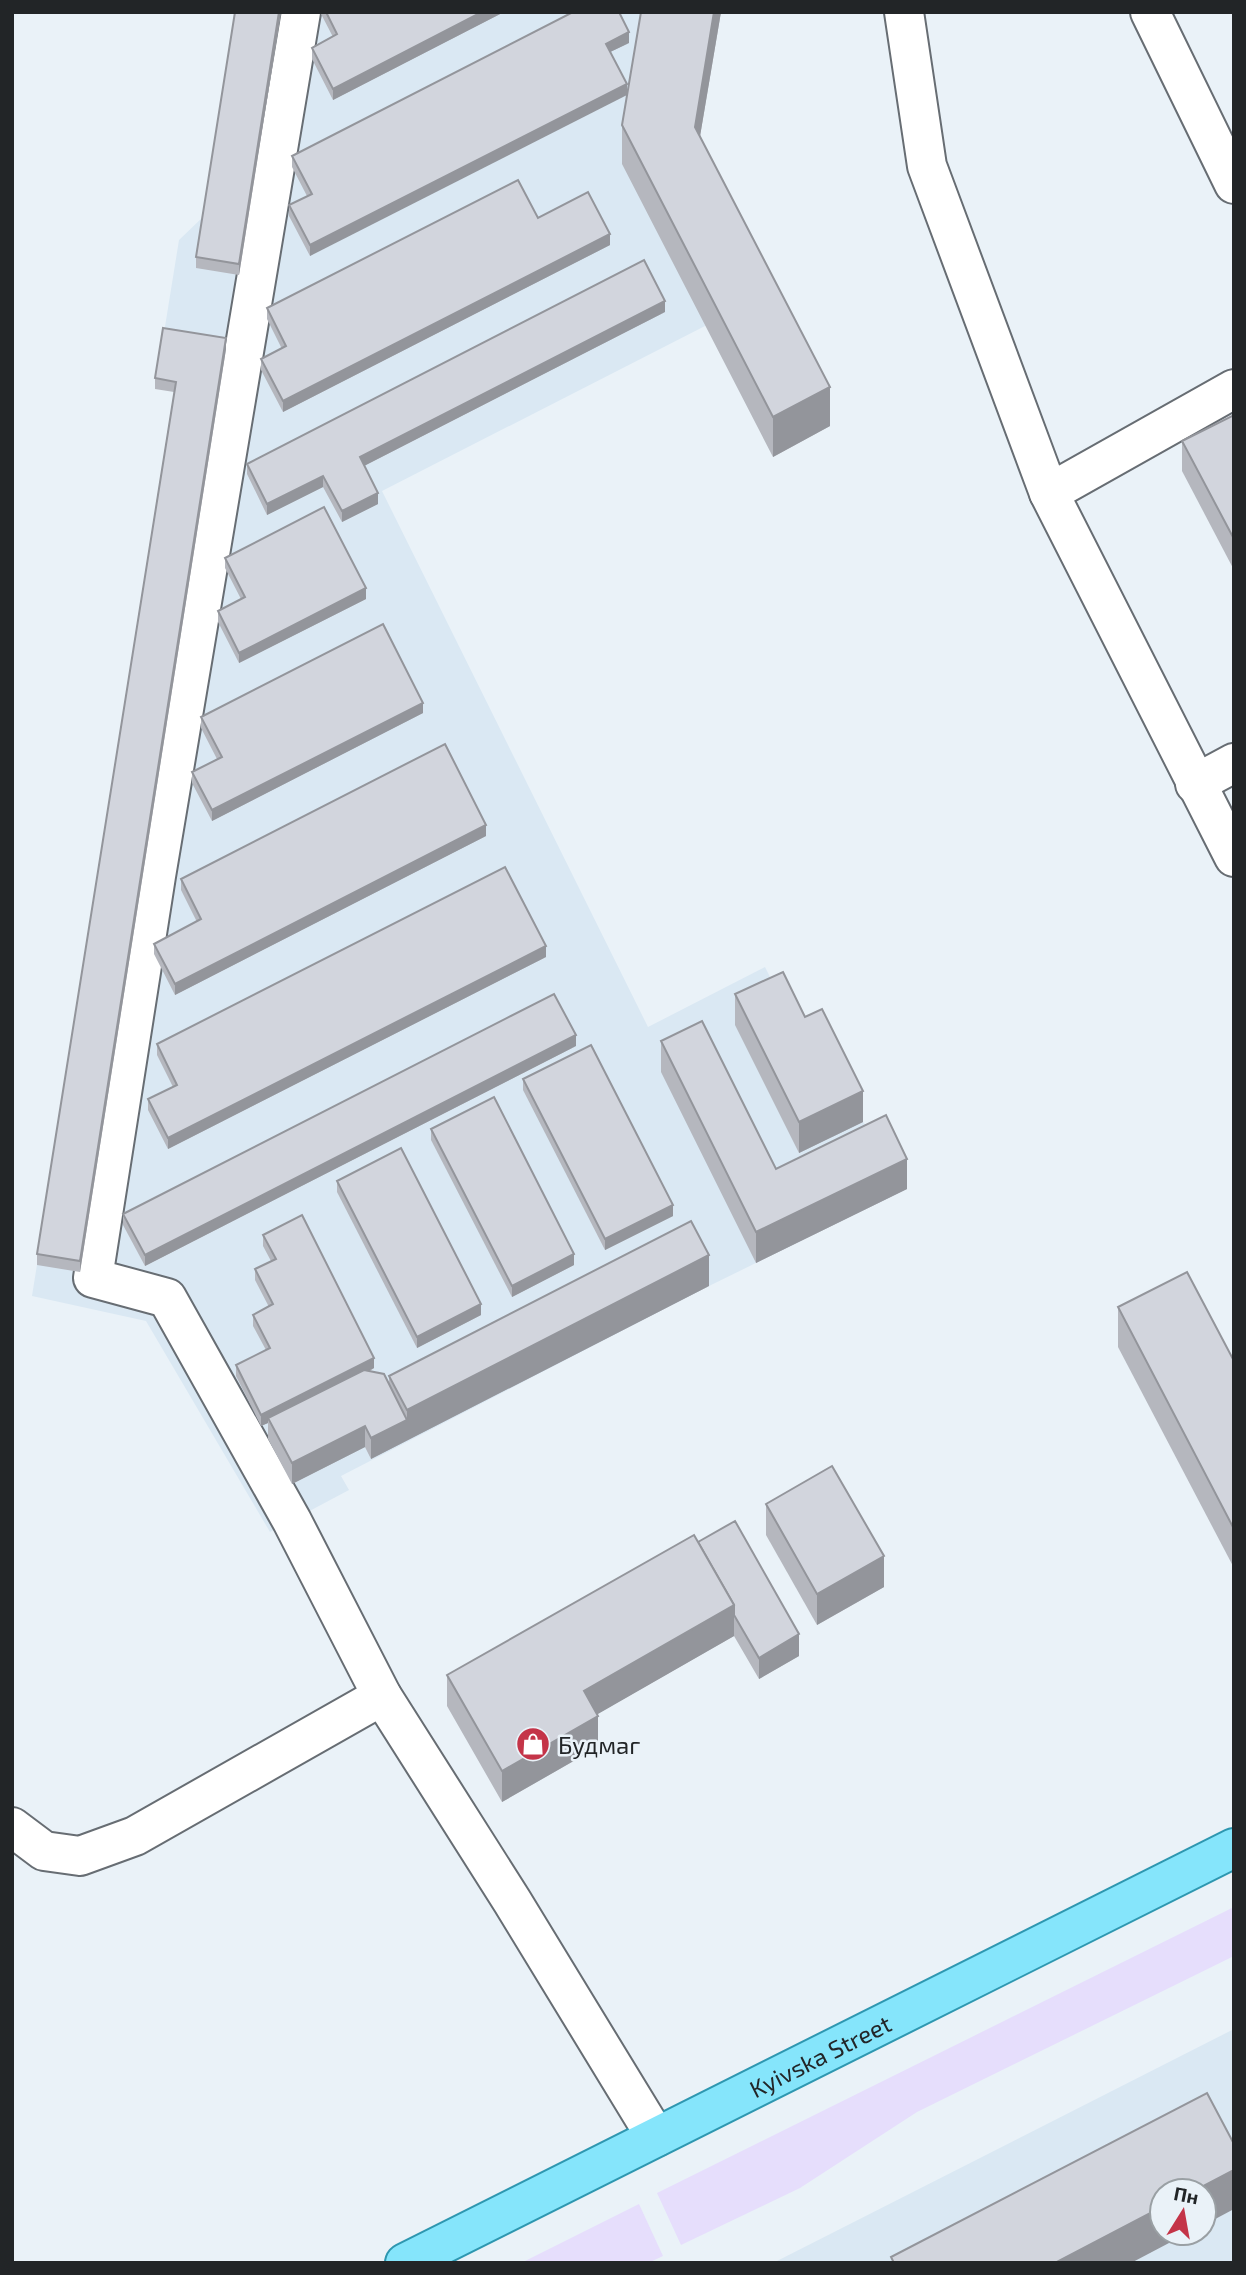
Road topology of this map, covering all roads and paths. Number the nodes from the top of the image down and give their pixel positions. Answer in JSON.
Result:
{"nodes":[{"id":1,"x":301,"y":12,"type":"edge"},
{"id":2,"x":904,"y":12,"type":"edge"},
{"id":3,"x":1150,"y":12,"type":"edge"},
{"id":4,"x":1234,"y":184,"type":"edge"},
{"id":5,"x":1234,"y":389,"type":"edge"},
{"id":6,"x":1049,"y":493,"type":"junction"},
{"id":7,"x":1234,"y":763,"type":"edge"},
{"id":8,"x":1195,"y":784,"type":"junction"},
{"id":9,"x":1234,"y":857,"type":"edge"},
{"id":10,"x":382,"y":1696,"type":"junction"},
{"id":11,"x":12,"y":1827,"type":"edge"},
{"id":12,"x":1234,"y":1848,"type":"edge"},
{"id":13,"x":656,"y":2137,"type":"junction"},
{"id":14,"x":405,"y":2263,"type":"edge"}],
"edges":[{"from":1,"to":10,"type":"lane"},
{"from":2,"to":6,"type":"lane"},
{"from":3,"to":4,"type":"lane"},
{"from":5,"to":6,"type":"lane"},
{"from":6,"to":8,"type":"lane"},
{"from":7,"to":8,"type":"lane"},
{"from":8,"to":9,"type":"lane"},
{"from":10,"to":11,"type":"lane"},
{"from":10,"to":13,"type":"lane"},
{"from":12,"to":13,"type":"main road","name":"Kyivska Street"},
{"from":13,"to":14,"type":"main road","name":"Kyivska Street"}]}
